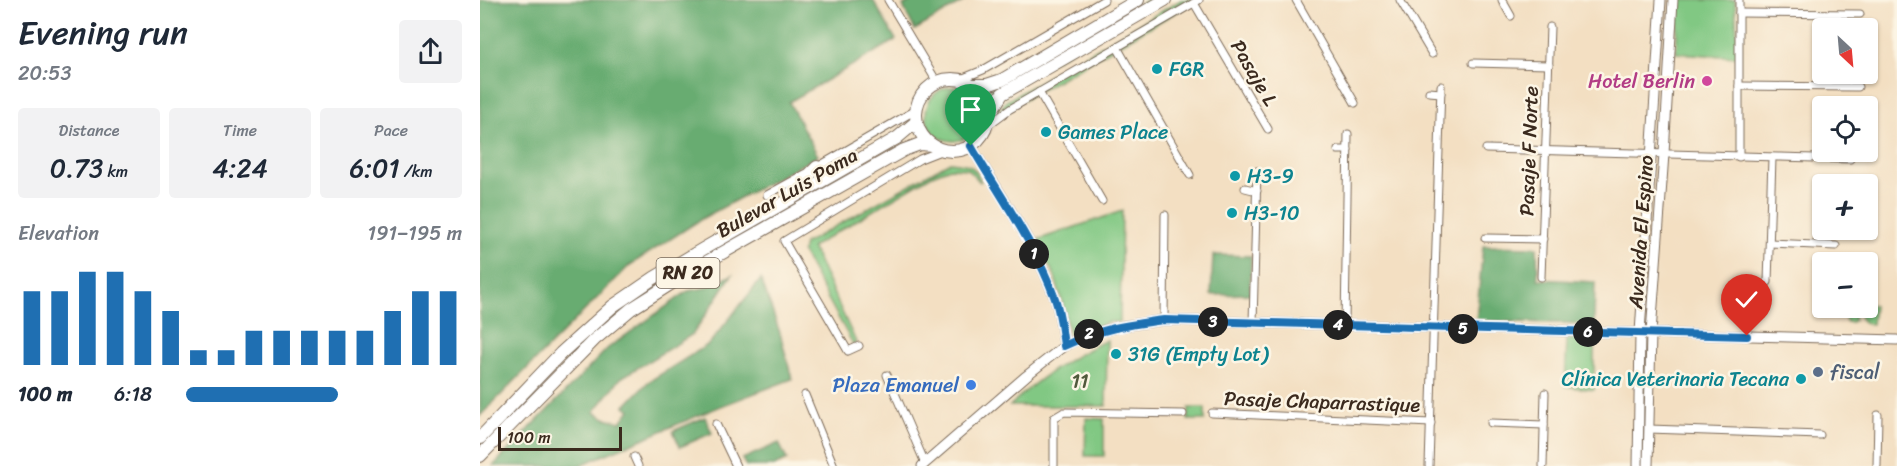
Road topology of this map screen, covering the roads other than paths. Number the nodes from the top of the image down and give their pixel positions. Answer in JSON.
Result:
{"nodes":[{"id":1,"x":888,"y":0,"type":"edge"},
{"id":2,"x":1104,"y":0,"type":"edge"},
{"id":3,"x":1138,"y":0,"type":"edge"},
{"id":4,"x":1165,"y":0,"type":"edge"},
{"id":5,"x":1296,"y":0,"type":"edge"},
{"id":6,"x":1400,"y":0,"type":"edge"},
{"id":7,"x":1502,"y":0,"type":"edge"},
{"id":8,"x":1661,"y":0,"type":"edge"},
{"id":9,"x":1673,"y":0,"type":"edge"},
{"id":10,"x":1739,"y":0,"type":"edge"},
{"id":11,"x":1197,"y":2,"type":"edge"},
{"id":12,"x":1739,"y":13,"type":"junction"},
{"id":13,"x":1860,"y":14,"type":"dead end"},
{"id":14,"x":1511,"y":16,"type":"dead end"},
{"id":15,"x":1550,"y":27,"type":"dead end"},
{"id":16,"x":1117,"y":47,"type":"junction"},
{"id":17,"x":1432,"y":54,"type":"dead end"},
{"id":18,"x":1473,"y":63,"type":"dead end"},
{"id":19,"x":1549,"y":65,"type":"junction"},
{"id":20,"x":961,"y":79,"type":"junction"},
{"id":21,"x":937,"y":81,"type":"junction"},
{"id":22,"x":973,"y":85,"type":"junction"},
{"id":23,"x":1739,"y":86,"type":"junction"},
{"id":24,"x":1858,"y":87,"type":"dead end"},
{"id":25,"x":1039,"y":92,"type":"junction"},
{"id":26,"x":1429,"y":92,"type":"dead end"},
{"id":27,"x":1355,"y":103,"type":"dead end"},
{"id":28,"x":916,"y":116,"type":"junction"},
{"id":29,"x":988,"y":121,"type":"junction"},
{"id":30,"x":1268,"y":129,"type":"dead end"},
{"id":31,"x":1348,"y":134,"type":"dead end"},
{"id":32,"x":971,"y":146,"type":"junction"},
{"id":33,"x":1490,"y":147,"type":"dead end"},
{"id":34,"x":938,"y":148,"type":"junction"},
{"id":35,"x":1338,"y":150,"type":"dead end"},
{"id":36,"x":1348,"y":150,"type":"junction"},
{"id":37,"x":1546,"y":150,"type":"junction"},
{"id":38,"x":1652,"y":154,"type":"junction"},
{"id":39,"x":1664,"y":154,"type":"junction"},
{"id":40,"x":1739,"y":157,"type":"junction"},
{"id":41,"x":1773,"y":159,"type":"junction"},
{"id":42,"x":1812,"y":159,"type":"edge"},
{"id":43,"x":817,"y":167,"type":"junction"},
{"id":44,"x":1257,"y":171,"type":"dead end"},
{"id":45,"x":1190,"y":175,"type":"dead end"},
{"id":46,"x":1245,"y":188,"type":"dead end"},
{"id":47,"x":1257,"y":191,"type":"junction"},
{"id":48,"x":767,"y":195,"type":"dead end"},
{"id":49,"x":1102,"y":201,"type":"dead end"},
{"id":50,"x":780,"y":204,"type":"junction"},
{"id":51,"x":1165,"y":215,"type":"dead end"},
{"id":52,"x":1485,"y":238,"type":"dead end"},
{"id":53,"x":1543,"y":239,"type":"junction"},
{"id":54,"x":1770,"y":243,"type":"junction"},
{"id":55,"x":1836,"y":246,"type":"dead end"},
{"id":56,"x":1541,"y":277,"type":"dead end"},
{"id":57,"x":1768,"y":282,"type":"dead end"},
{"id":58,"x":1164,"y":320,"type":"junction"},
{"id":59,"x":1253,"y":323,"type":"junction"},
{"id":60,"x":1345,"y":325,"type":"junction"},
{"id":61,"x":1434,"y":328,"type":"junction"},
{"id":62,"x":1640,"y":333,"type":"junction"},
{"id":63,"x":1651,"y":333,"type":"junction"},
{"id":64,"x":1897,"y":340,"type":"edge"},
{"id":65,"x":860,"y":346,"type":"dead end"},
{"id":66,"x":1064,"y":346,"type":"junction"},
{"id":67,"x":887,"y":375,"type":"dead end"},
{"id":68,"x":1545,"y":393,"type":"dead end"},
{"id":69,"x":805,"y":395,"type":"dead end"},
{"id":70,"x":1212,"y":413,"type":"dead end"},
{"id":71,"x":1183,"y":414,"type":"dead end"},
{"id":72,"x":1878,"y":415,"type":"dead end"},
{"id":73,"x":1431,"y":423,"type":"junction"},
{"id":74,"x":1491,"y":423,"type":"dead end"},
{"id":75,"x":716,"y":424,"type":"dead end"},
{"id":76,"x":1544,"y":425,"type":"junction"},
{"id":77,"x":1649,"y":429,"type":"junction"},
{"id":78,"x":1820,"y":435,"type":"dead end"},
{"id":79,"x":480,"y":438,"type":"edge"},
{"id":80,"x":480,"y":456,"type":"edge"},
{"id":81,"x":634,"y":457,"type":"dead end"},
{"id":82,"x":924,"y":465,"type":"edge"},
{"id":83,"x":638,"y":466,"type":"edge"},
{"id":84,"x":736,"y":466,"type":"edge"},
{"id":85,"x":834,"y":466,"type":"edge"},
{"id":86,"x":1054,"y":466,"type":"edge"},
{"id":87,"x":1430,"y":466,"type":"edge"},
{"id":88,"x":1543,"y":466,"type":"edge"},
{"id":89,"x":1638,"y":466,"type":"edge"},
{"id":90,"x":1648,"y":466,"type":"edge"},
{"id":91,"x":1877,"y":466,"type":"edge"}],
"edges":[{"from":1,"to":21,"type":"street"},
{"from":2,"to":20,"type":"street"},
{"from":3,"to":22,"type":"highway"},
{"from":4,"to":29,"type":"highway"},
{"from":5,"to":27,"type":"street"},
{"from":6,"to":17,"type":"street"},
{"from":7,"to":14,"type":"street"},
{"from":8,"to":38,"type":"main road","name":"Avenida El Espino"},
{"from":9,"to":39,"type":"main road","name":"Avenida El Espino"},
{"from":10,"to":12,"type":"street"},
{"from":11,"to":16,"type":"street"},
{"from":11,"to":30,"type":"street","name":"Pasaje L"},
{"from":12,"to":13,"type":"street"},
{"from":12,"to":23,"type":"street"},
{"from":15,"to":19,"type":"street","name":"Pasaje F Norte"},
{"from":16,"to":25,"type":"street"},
{"from":16,"to":45,"type":"street"},
{"from":18,"to":19,"type":"street"},
{"from":19,"to":37,"type":"street","name":"Pasaje F Norte"},
{"from":20,"to":21,"type":"highway"},
{"from":20,"to":22,"type":"highway"},
{"from":21,"to":28,"type":"highway","number":"RN 20"},
{"from":22,"to":29,"type":"highway"},
{"from":23,"to":24,"type":"street"},
{"from":23,"to":40,"type":"street"},
{"from":25,"to":29,"type":"street"},
{"from":25,"to":49,"type":"street"},
{"from":26,"to":61,"type":"street"},
{"from":28,"to":34,"type":"highway"},
{"from":28,"to":43,"type":"street"},
{"from":28,"to":50,"type":"highway","name":"Bulevar Luis Poma","number":"RN 20"},
{"from":29,"to":32,"type":"highway"},
{"from":31,"to":36,"type":"street"},
{"from":32,"to":34,"type":"highway","number":"RN 20"},
{"from":32,"to":66,"type":"main road"},
{"from":33,"to":37,"type":"street"},
{"from":34,"to":65,"type":"street"},
{"from":34,"to":80,"type":"highway","name":"Bulevar Luis Poma","number":"RN 20"},
{"from":35,"to":36,"type":"street"},
{"from":36,"to":60,"type":"street"},
{"from":37,"to":38,"type":"street"},
{"from":37,"to":53,"type":"street","name":"Pasaje F Norte"},
{"from":38,"to":39,"type":"street"},
{"from":38,"to":62,"type":"main road","name":"Avenida El Espino"},
{"from":39,"to":40,"type":"street"},
{"from":39,"to":63,"type":"main road","name":"Avenida El Espino"},
{"from":40,"to":41,"type":"street"},
{"from":41,"to":42,"type":"street"},
{"from":41,"to":54,"type":"street"},
{"from":43,"to":48,"type":"street"},
{"from":43,"to":50,"type":"highway"},
{"from":44,"to":47,"type":"street"},
{"from":46,"to":47,"type":"street"},
{"from":47,"to":59,"type":"street"},
{"from":50,"to":79,"type":"highway","name":"Bulevar Luis Poma","number":"RN 20"},
{"from":51,"to":58,"type":"street"},
{"from":52,"to":53,"type":"street"},
{"from":53,"to":56,"type":"street","name":"Pasaje F Norte"},
{"from":54,"to":55,"type":"street"},
{"from":54,"to":57,"type":"street"},
{"from":58,"to":59,"type":"main road"},
{"from":58,"to":66,"type":"main road"},
{"from":59,"to":60,"type":"main road"},
{"from":60,"to":61,"type":"main road"},
{"from":61,"to":62,"type":"main road"},
{"from":61,"to":73,"type":"street"},
{"from":62,"to":63,"type":"main road"},
{"from":62,"to":89,"type":"main road","name":"Avenida El Espino"},
{"from":63,"to":64,"type":"main road"},
{"from":63,"to":77,"type":"main road","name":"Avenida El Espino"},
{"from":66,"to":82,"type":"main road"},
{"from":67,"to":82,"type":"street"},
{"from":68,"to":76,"type":"street"},
{"from":69,"to":85,"type":"street"},
{"from":70,"to":73,"type":"street","name":"Pasaje Chaparrastique"},
{"from":71,"to":86,"type":"street"},
{"from":72,"to":91,"type":"street"},
{"from":73,"to":87,"type":"street"},
{"from":74,"to":76,"type":"street"},
{"from":75,"to":84,"type":"street"},
{"from":76,"to":88,"type":"street"},
{"from":77,"to":78,"type":"street"},
{"from":77,"to":90,"type":"main road","name":"Avenida El Espino"},
{"from":81,"to":83,"type":"street"}]}
